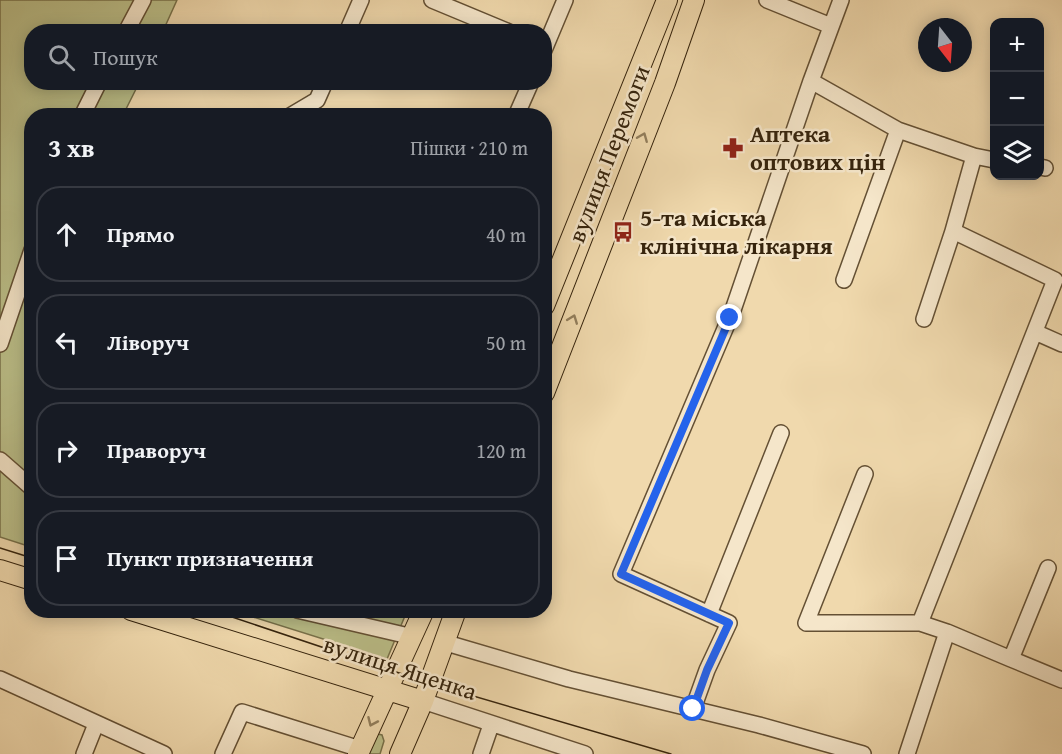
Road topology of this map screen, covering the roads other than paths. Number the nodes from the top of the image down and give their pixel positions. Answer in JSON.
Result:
{"nodes":[{"id":1,"x":143,"y":0,"type":"edge"},
{"id":2,"x":361,"y":0,"type":"edge"},
{"id":3,"x":432,"y":0,"type":"edge"},
{"id":4,"x":565,"y":0,"type":"edge"},
{"id":5,"x":667,"y":0,"type":"edge"},
{"id":6,"x":694,"y":0,"type":"edge"},
{"id":7,"x":767,"y":0,"type":"edge"},
{"id":8,"x":841,"y":0,"type":"edge"},
{"id":9,"x":130,"y":24,"type":"edge"},
{"id":10,"x":350,"y":24,"type":"edge"},
{"id":11,"x":490,"y":24,"type":"edge"},
{"id":12,"x":831,"y":26,"type":"junction"},
{"id":13,"x":552,"y":31,"type":"edge"},
{"id":14,"x":811,"y":81,"type":"junction"},
{"id":15,"x":95,"y":90,"type":"edge"},
{"id":16,"x":321,"y":90,"type":"edge"},
{"id":17,"x":527,"y":90,"type":"edge"},
{"id":18,"x":86,"y":108,"type":"edge"},
{"id":19,"x":304,"y":108,"type":"edge"},
{"id":20,"x":520,"y":108,"type":"edge"},
{"id":21,"x":897,"y":130,"type":"junction"},
{"id":22,"x":974,"y":156,"type":"junction"},
{"id":23,"x":990,"y":159,"type":"edge"},
{"id":24,"x":953,"y":231,"type":"junction"},
{"id":25,"x":24,"y":274,"type":"edge"},
{"id":26,"x":844,"y":280,"type":"dead end"},
{"id":27,"x":552,"y":286,"type":"edge"},
{"id":28,"x":924,"y":319,"type":"dead end"},
{"id":29,"x":1035,"y":333,"type":"junction"},
{"id":30,"x":0,"y":344,"type":"edge"},
{"id":31,"x":1062,"y":344,"type":"edge"},
{"id":32,"x":552,"y":373,"type":"edge"},
{"id":33,"x":781,"y":433,"type":"dead end"},
{"id":34,"x":0,"y":460,"type":"edge"},
{"id":35,"x":865,"y":474,"type":"dead end"},
{"id":36,"x":24,"y":481,"type":"edge"},
{"id":37,"x":1048,"y":568,"type":"dead end"},
{"id":38,"x":0,"y":570,"type":"edge"},
{"id":39,"x":24,"y":577,"type":"edge"},
{"id":40,"x":709,"y":614,"type":"junction"},
{"id":41,"x":157,"y":618,"type":"edge"},
{"id":42,"x":331,"y":618,"type":"edge"},
{"id":43,"x":421,"y":618,"type":"edge"},
{"id":44,"x":453,"y":618,"type":"edge"},
{"id":45,"x":920,"y":622,"type":"junction"},
{"id":46,"x":947,"y":632,"type":"junction"},
{"id":47,"x":413,"y":637,"type":"junction"},
{"id":48,"x":443,"y":642,"type":"junction"},
{"id":49,"x":1011,"y":659,"type":"junction"},
{"id":50,"x":1062,"y":680,"type":"edge"},
{"id":51,"x":1,"y":681,"type":"edge"},
{"id":52,"x":387,"y":690,"type":"junction"},
{"id":53,"x":423,"y":701,"type":"junction"},
{"id":54,"x":693,"y":709,"type":"junction"},
{"id":55,"x":96,"y":724,"type":"junction"},
{"id":56,"x":491,"y":725,"type":"junction"},
{"id":57,"x":359,"y":751,"type":"edge"},
{"id":58,"x":84,"y":754,"type":"edge"},
{"id":59,"x":164,"y":754,"type":"edge"},
{"id":60,"x":223,"y":754,"type":"edge"},
{"id":61,"x":400,"y":754,"type":"edge"},
{"id":62,"x":480,"y":754,"type":"edge"},
{"id":63,"x":585,"y":754,"type":"edge"},
{"id":64,"x":863,"y":754,"type":"edge"},
{"id":65,"x":907,"y":754,"type":"edge"}],
"edges":[{"from":1,"to":9,"type":"street"},
{"from":2,"to":10,"type":"street"},
{"from":3,"to":11,"type":"street"},
{"from":4,"to":13,"type":"street"},
{"from":5,"to":27,"type":"main road","name":"вулиця Перемоги"},
{"from":32,"to":6,"type":"main road","name":"вулиця Перемоги","one_way":true},
{"from":7,"to":12,"type":"street"},
{"from":8,"to":12,"type":"street"},
{"from":12,"to":14,"type":"street"},
{"from":14,"to":21,"type":"street"},
{"from":14,"to":40,"type":"street"},
{"from":15,"to":18,"type":"street"},
{"from":16,"to":19,"type":"street"},
{"from":17,"to":20,"type":"street"},
{"from":21,"to":22,"type":"street"},
{"from":21,"to":26,"type":"street"},
{"from":22,"to":23,"type":"street"},
{"from":22,"to":24,"type":"street"},
{"from":24,"to":28,"type":"street"},
{"from":24,"to":29,"type":"street"},
{"from":25,"to":30,"type":"street"},
{"from":29,"to":31,"type":"street"},
{"from":29,"to":45,"type":"street"},
{"from":33,"to":40,"type":"street"},
{"from":34,"to":36,"type":"street"},
{"from":35,"to":45,"type":"street"},
{"from":37,"to":49,"type":"street"},
{"from":38,"to":39,"type":"main road"},
{"from":40,"to":54,"type":"street"},
{"from":41,"to":52,"type":"main road","name":"вулиця Яценка"},
{"from":42,"to":47,"type":"street"},
{"from":43,"to":47,"type":"main road"},
{"from":44,"to":48,"type":"main road"},
{"from":45,"to":46,"type":"street"},
{"from":46,"to":49,"type":"street"},
{"from":46,"to":65,"type":"street"},
{"from":47,"to":52,"type":"main road"},
{"from":48,"to":53,"type":"main road"},
{"from":48,"to":54,"type":"street"},
{"from":49,"to":50,"type":"street"},
{"from":51,"to":55,"type":"street"},
{"from":52,"to":53,"type":"main road","name":"вулиця Яценка"},
{"from":52,"to":57,"type":"main road","one_way":true},
{"from":53,"to":56,"type":"street","name":"вулиця Яценка"},
{"from":53,"to":61,"type":"main road"},
{"from":54,"to":64,"type":"street"},
{"from":55,"to":58,"type":"street"},
{"from":55,"to":59,"type":"street"},
{"from":56,"to":62,"type":"street"},
{"from":56,"to":63,"type":"street","name":"вулиця Яценка"},
{"from":57,"to":60,"type":"street"}]}
